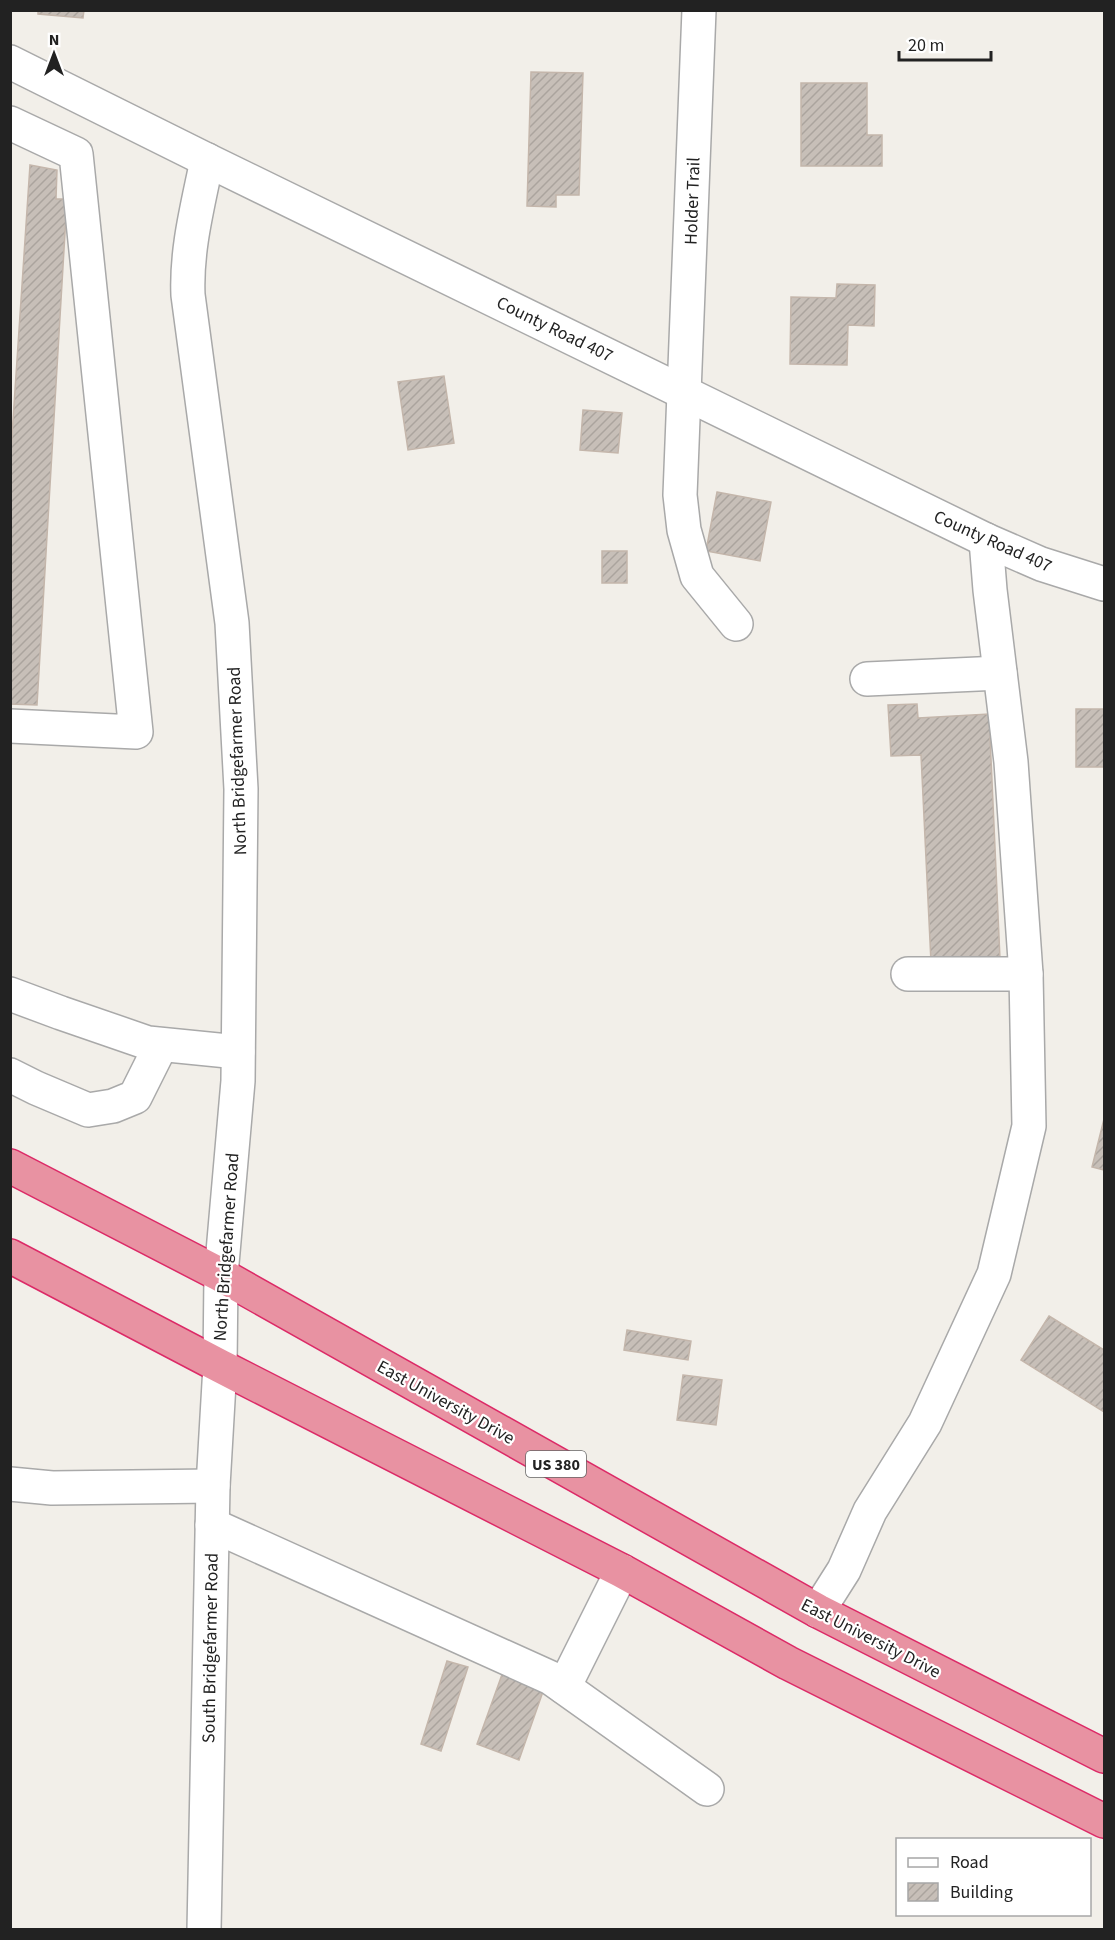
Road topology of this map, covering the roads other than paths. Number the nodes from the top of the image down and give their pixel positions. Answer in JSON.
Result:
{"nodes":[{"id":1,"x":699,"y":10,"type":"edge"},
{"id":2,"x":10,"y":62,"type":"edge"},
{"id":3,"x":10,"y":123,"type":"edge"},
{"id":4,"x":207,"y":160,"type":"junction"},
{"id":5,"x":684,"y":392,"type":"junction"},
{"id":6,"x":986,"y":540,"type":"junction"},
{"id":7,"x":1104,"y":584,"type":"edge"},
{"id":8,"x":736,"y":624,"type":"dead end"},
{"id":9,"x":1000,"y":672,"type":"junction"},
{"id":10,"x":867,"y":679,"type":"dead end"},
{"id":11,"x":10,"y":726,"type":"edge"},
{"id":12,"x":908,"y":974,"type":"dead end"},
{"id":13,"x":1026,"y":974,"type":"junction"},
{"id":14,"x":10,"y":994,"type":"edge"},
{"id":15,"x":161,"y":1045,"type":"junction"},
{"id":16,"x":238,"y":1052,"type":"junction"},
{"id":17,"x":10,"y":1076,"type":"edge"},
{"id":18,"x":10,"y":1166,"type":"edge"},
{"id":19,"x":10,"y":1256,"type":"edge"},
{"id":20,"x":221,"y":1275,"type":"junction"},
{"id":21,"x":220,"y":1366,"type":"junction"},
{"id":22,"x":10,"y":1484,"type":"edge"},
{"id":23,"x":213,"y":1486,"type":"junction"},
{"id":24,"x":212,"y":1525,"type":"junction"},
{"id":25,"x":622,"y":1571,"type":"junction"},
{"id":26,"x":818,"y":1611,"type":"junction"},
{"id":27,"x":564,"y":1687,"type":"junction"},
{"id":28,"x":1104,"y":1756,"type":"edge"},
{"id":29,"x":707,"y":1789,"type":"dead end"},
{"id":30,"x":1104,"y":1821,"type":"edge"},
{"id":31,"x":204,"y":1929,"type":"edge"}],
"edges":[{"from":1,"to":5,"type":"street","name":"Holder Trail"},
{"from":2,"to":4,"type":"street","name":"County Road 407"},
{"from":3,"to":11,"type":"street"},
{"from":4,"to":5,"type":"street","name":"County Road 407"},
{"from":4,"to":16,"type":"street","name":"North Bridgefarmer Road"},
{"from":5,"to":6,"type":"street","name":"County Road 407"},
{"from":5,"to":8,"type":"street","name":"Holder Trail"},
{"from":6,"to":7,"type":"street","name":"County Road 407"},
{"from":6,"to":9,"type":"street"},
{"from":9,"to":10,"type":"street"},
{"from":9,"to":13,"type":"street"},
{"from":12,"to":13,"type":"street"},
{"from":13,"to":26,"type":"street"},
{"from":14,"to":15,"type":"street"},
{"from":15,"to":16,"type":"street"},
{"from":15,"to":17,"type":"street"},
{"from":16,"to":20,"type":"street","name":"North Bridgefarmer Road"},
{"from":18,"to":20,"type":"highway","name":"East University Drive","number":"US 380"},
{"from":19,"to":21,"type":"highway"},
{"from":20,"to":21,"type":"street","name":"North Bridgefarmer Road"},
{"from":20,"to":26,"type":"highway","name":"East University Drive","number":"US 380"},
{"from":21,"to":23,"type":"street","name":"South Bridgefarmer Road"},
{"from":21,"to":25,"type":"highway"},
{"from":22,"to":23,"type":"street"},
{"from":23,"to":24,"type":"street","name":"South Bridgefarmer Road"},
{"from":24,"to":27,"type":"street"},
{"from":24,"to":31,"type":"street","name":"South Bridgefarmer Road"},
{"from":25,"to":27,"type":"street"},
{"from":25,"to":30,"type":"highway"},
{"from":26,"to":28,"type":"highway","name":"East University Drive","number":"US 380"},
{"from":27,"to":29,"type":"street"}]}
